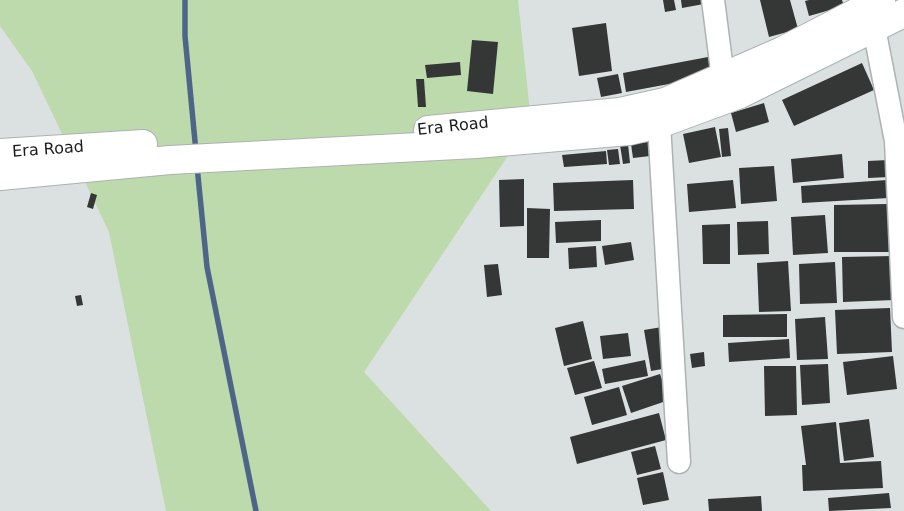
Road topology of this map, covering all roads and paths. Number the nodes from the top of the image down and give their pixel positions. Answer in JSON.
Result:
{"nodes":[{"id":1,"x":713,"y":0,"type":"edge"},
{"id":2,"x":882,"y":0,"type":"edge"},
{"id":3,"x":904,"y":13,"type":"edge"},
{"id":4,"x":874,"y":28,"type":"junction"},
{"id":5,"x":723,"y":78,"type":"junction"},
{"id":6,"x":659,"y":124,"type":"junction"},
{"id":7,"x":475,"y":134,"type":"junction"},
{"id":8,"x":169,"y":151,"type":"junction"},
{"id":9,"x":0,"y":153,"type":"edge"},
{"id":10,"x":0,"y":176,"type":"edge"},
{"id":11,"x":904,"y":317,"type":"edge"},
{"id":12,"x":679,"y":462,"type":"dead end"}],
"edges":[{"from":1,"to":5,"type":"street"},
{"from":2,"to":5,"type":"main road","name":"Era Road"},
{"from":3,"to":4,"type":"main road"},
{"from":4,"to":6,"type":"main road"},
{"from":4,"to":11,"type":"street"},
{"from":5,"to":7,"type":"main road","name":"Era Road"},
{"from":6,"to":7,"type":"main road"},
{"from":6,"to":12,"type":"street"},
{"from":7,"to":8,"type":"main road","name":"Era Road"},
{"from":8,"to":9,"type":"main road","name":"Era Road"},
{"from":8,"to":10,"type":"main road"}]}
